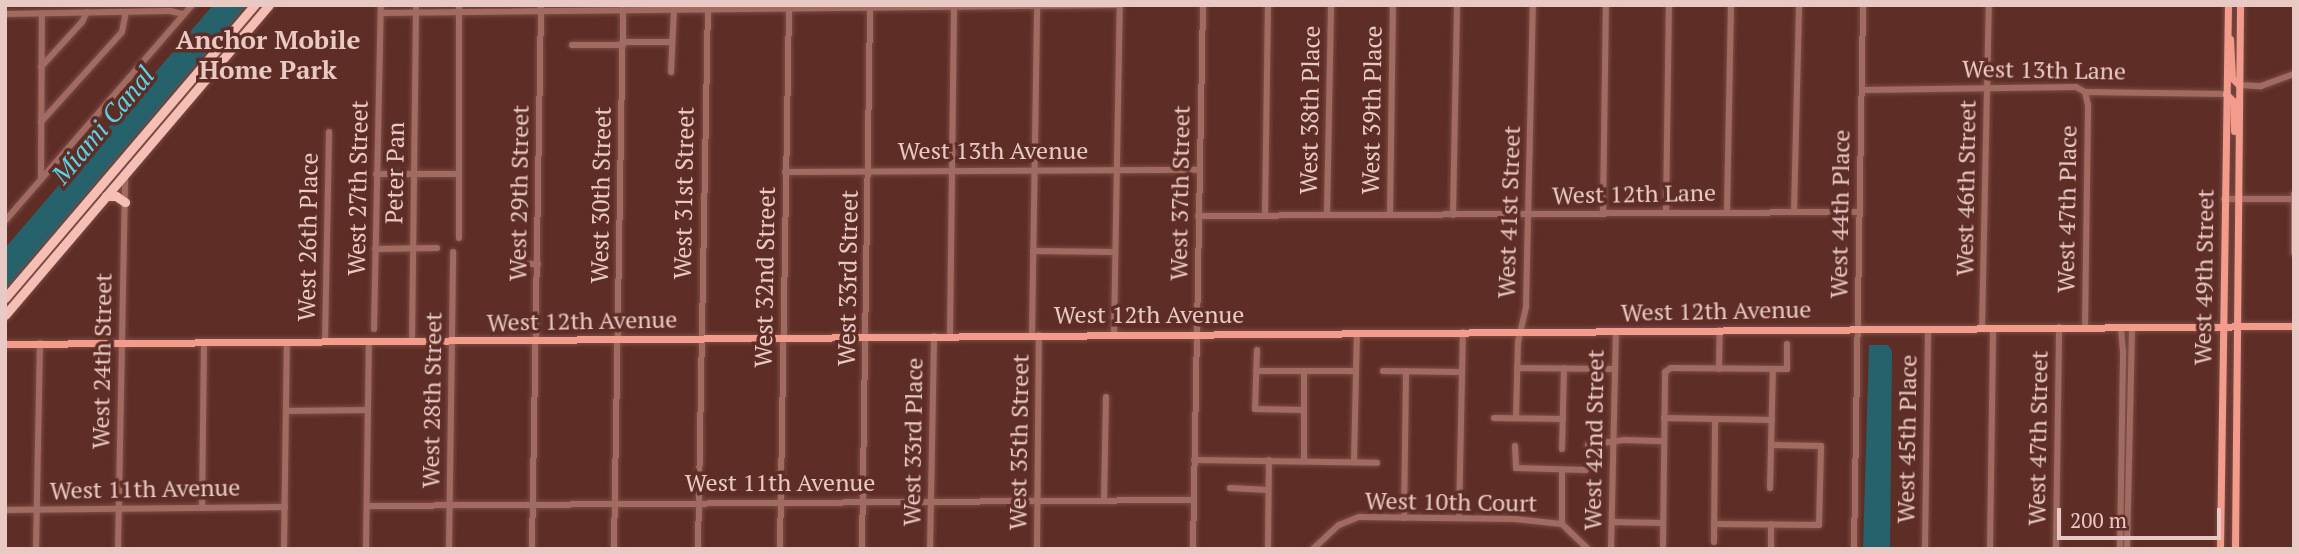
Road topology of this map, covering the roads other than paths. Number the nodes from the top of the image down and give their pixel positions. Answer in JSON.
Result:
{"nodes":[{"id":1,"x":192,"y":5,"type":"edge"},
{"id":2,"x":254,"y":5,"type":"edge"},
{"id":3,"x":269,"y":5,"type":"edge"},
{"id":4,"x":459,"y":5,"type":"edge"},
{"id":5,"x":1120,"y":5,"type":"edge"},
{"id":6,"x":1203,"y":5,"type":"edge"},
{"id":7,"x":1268,"y":5,"type":"edge"},
{"id":8,"x":1331,"y":5,"type":"edge"},
{"id":9,"x":1393,"y":5,"type":"edge"},
{"id":10,"x":1457,"y":5,"type":"edge"},
{"id":11,"x":1533,"y":5,"type":"edge"},
{"id":12,"x":1606,"y":5,"type":"edge"},
{"id":13,"x":1669,"y":5,"type":"edge"},
{"id":14,"x":1731,"y":5,"type":"edge"},
{"id":15,"x":1799,"y":5,"type":"edge"},
{"id":16,"x":1863,"y":5,"type":"edge"},
{"id":17,"x":1989,"y":5,"type":"edge"},
{"id":18,"x":2228,"y":5,"type":"edge"},
{"id":19,"x":2240,"y":5,"type":"edge"},
{"id":20,"x":789,"y":6,"type":"edge"},
{"id":21,"x":954,"y":6,"type":"edge"},
{"id":22,"x":1037,"y":6,"type":"edge"},
{"id":23,"x":708,"y":7,"type":"edge"},
{"id":24,"x":170,"y":8,"type":"edge"},
{"id":25,"x":541,"y":8,"type":"edge"},
{"id":26,"x":870,"y":8,"type":"junction"},
{"id":27,"x":381,"y":9,"type":"edge"},
{"id":28,"x":416,"y":9,"type":"edge"},
{"id":29,"x":674,"y":9,"type":"junction"},
{"id":30,"x":624,"y":10,"type":"junction"},
{"id":31,"x":87,"y":12,"type":"junction"},
{"id":32,"x":126,"y":12,"type":"junction"},
{"id":33,"x":42,"y":13,"type":"junction"},
{"id":34,"x":5,"y":14,"type":"edge"},
{"id":35,"x":183,"y":14,"type":"junction"},
{"id":36,"x":459,"y":14,"type":"junction"},
{"id":37,"x":2227,"y":28,"type":"junction"},
{"id":38,"x":672,"y":42,"type":"junction"},
{"id":39,"x":623,"y":44,"type":"junction"},
{"id":40,"x":572,"y":45,"type":"dead end"},
{"id":41,"x":41,"y":67,"type":"junction"},
{"id":42,"x":671,"y":72,"type":"dead end"},
{"id":43,"x":2294,"y":74,"type":"edge"},
{"id":44,"x":2239,"y":85,"type":"junction"},
{"id":45,"x":1987,"y":88,"type":"junction"},
{"id":46,"x":1862,"y":90,"type":"junction"},
{"id":47,"x":2085,"y":92,"type":"junction"},
{"id":48,"x":2226,"y":94,"type":"junction"},
{"id":49,"x":41,"y":122,"type":"junction"},
{"id":50,"x":329,"y":132,"type":"dead end"},
{"id":51,"x":2238,"y":145,"type":"junction"},
{"id":52,"x":133,"y":148,"type":"junction"},
{"id":53,"x":1034,"y":170,"type":"junction"},
{"id":54,"x":1117,"y":170,"type":"junction"},
{"id":55,"x":1200,"y":170,"type":"junction"},
{"id":56,"x":951,"y":171,"type":"junction"},
{"id":57,"x":785,"y":172,"type":"junction"},
{"id":58,"x":869,"y":172,"type":"junction"},
{"id":59,"x":125,"y":174,"type":"junction"},
{"id":60,"x":376,"y":174,"type":"junction"},
{"id":61,"x":414,"y":174,"type":"junction"},
{"id":62,"x":459,"y":174,"type":"junction"},
{"id":63,"x":41,"y":179,"type":"junction"},
{"id":64,"x":106,"y":196,"type":"junction"},
{"id":65,"x":2294,"y":196,"type":"edge"},
{"id":66,"x":2224,"y":199,"type":"junction"},
{"id":67,"x":2237,"y":199,"type":"junction"},
{"id":68,"x":125,"y":202,"type":"junction"},
{"id":69,"x":1727,"y":212,"type":"junction"},
{"id":70,"x":1794,"y":212,"type":"junction"},
{"id":71,"x":1860,"y":212,"type":"junction"},
{"id":72,"x":1603,"y":213,"type":"junction"},
{"id":73,"x":1665,"y":213,"type":"junction"},
{"id":74,"x":1327,"y":215,"type":"junction"},
{"id":75,"x":1390,"y":215,"type":"junction"},
{"id":76,"x":1453,"y":215,"type":"junction"},
{"id":77,"x":1529,"y":215,"type":"junction"},
{"id":78,"x":1198,"y":216,"type":"junction"},
{"id":79,"x":1265,"y":216,"type":"junction"},
{"id":80,"x":5,"y":221,"type":"edge"},
{"id":81,"x":2293,"y":226,"type":"edge"},
{"id":82,"x":458,"y":238,"type":"dead end"},
{"id":83,"x":412,"y":248,"type":"junction"},
{"id":84,"x":437,"y":248,"type":"dead end"},
{"id":85,"x":374,"y":249,"type":"junction"},
{"id":86,"x":1033,"y":251,"type":"junction"},
{"id":87,"x":1115,"y":252,"type":"junction"},
{"id":88,"x":453,"y":253,"type":"dead end"},
{"id":89,"x":2294,"y":253,"type":"edge"},
{"id":90,"x":519,"y":264,"type":"dead end"},
{"id":91,"x":538,"y":264,"type":"junction"},
{"id":92,"x":5,"y":298,"type":"edge"},
{"id":93,"x":5,"y":315,"type":"edge"},
{"id":94,"x":2236,"y":326,"type":"junction"},
{"id":95,"x":2294,"y":326,"type":"edge"},
{"id":96,"x":2059,"y":327,"type":"junction"},
{"id":97,"x":2085,"y":327,"type":"junction"},
{"id":98,"x":2121,"y":327,"type":"junction"},
{"id":99,"x":2132,"y":327,"type":"junction"},
{"id":100,"x":2223,"y":327,"type":"junction"},
{"id":101,"x":1993,"y":328,"type":"junction"},
{"id":102,"x":374,"y":329,"type":"dead end"},
{"id":103,"x":1858,"y":329,"type":"junction"},
{"id":104,"x":1928,"y":329,"type":"junction"},
{"id":105,"x":1982,"y":329,"type":"junction"},
{"id":106,"x":1720,"y":330,"type":"junction"},
{"id":107,"x":1616,"y":331,"type":"junction"},
{"id":108,"x":1463,"y":332,"type":"junction"},
{"id":109,"x":1522,"y":332,"type":"junction"},
{"id":110,"x":1195,"y":333,"type":"junction"},
{"id":111,"x":1357,"y":333,"type":"junction"},
{"id":112,"x":1114,"y":334,"type":"junction"},
{"id":113,"x":1036,"y":335,"type":"junction"},
{"id":114,"x":934,"y":336,"type":"junction"},
{"id":115,"x":950,"y":336,"type":"junction"},
{"id":116,"x":867,"y":337,"type":"junction"},
{"id":117,"x":783,"y":338,"type":"junction"},
{"id":118,"x":700,"y":339,"type":"junction"},
{"id":119,"x":617,"y":340,"type":"junction"},
{"id":120,"x":452,"y":341,"type":"junction"},
{"id":121,"x":535,"y":341,"type":"junction"},
{"id":122,"x":204,"y":342,"type":"junction"},
{"id":123,"x":287,"y":342,"type":"junction"},
{"id":124,"x":325,"y":342,"type":"junction"},
{"id":125,"x":369,"y":342,"type":"junction"},
{"id":126,"x":412,"y":342,"type":"junction"},
{"id":127,"x":122,"y":343,"type":"junction"},
{"id":128,"x":5,"y":344,"type":"edge"},
{"id":129,"x":40,"y":344,"type":"junction"},
{"id":130,"x":1787,"y":344,"type":"dead end"},
{"id":131,"x":1256,"y":350,"type":"dead end"},
{"id":132,"x":1517,"y":368,"type":"junction"},
{"id":133,"x":1564,"y":368,"type":"junction"},
{"id":134,"x":1614,"y":369,"type":"junction"},
{"id":135,"x":1719,"y":369,"type":"junction"},
{"id":136,"x":1773,"y":369,"type":"junction"},
{"id":137,"x":1256,"y":371,"type":"junction"},
{"id":138,"x":1304,"y":371,"type":"junction"},
{"id":139,"x":1382,"y":371,"type":"dead end"},
{"id":140,"x":1406,"y":371,"type":"junction"},
{"id":141,"x":1356,"y":372,"type":"junction"},
{"id":142,"x":1462,"y":372,"type":"junction"},
{"id":143,"x":1107,"y":397,"type":"dead end"},
{"id":144,"x":368,"y":410,"type":"junction"},
{"id":145,"x":1304,"y":410,"type":"junction"},
{"id":146,"x":286,"y":411,"type":"junction"},
{"id":147,"x":1494,"y":418,"type":"dead end"},
{"id":148,"x":1516,"y":418,"type":"junction"},
{"id":149,"x":1664,"y":418,"type":"junction"},
{"id":150,"x":1563,"y":419,"type":"junction"},
{"id":151,"x":1716,"y":419,"type":"junction"},
{"id":152,"x":1772,"y":420,"type":"junction"},
{"id":153,"x":1663,"y":441,"type":"junction"},
{"id":154,"x":1615,"y":443,"type":"junction"},
{"id":155,"x":1588,"y":445,"type":"dead end"},
{"id":156,"x":1772,"y":445,"type":"junction"},
{"id":157,"x":1516,"y":446,"type":"dead end"},
{"id":158,"x":1562,"y":449,"type":"dead end"},
{"id":159,"x":2222,"y":457,"type":"junction"},
{"id":160,"x":1194,"y":460,"type":"junction"},
{"id":161,"x":1269,"y":460,"type":"junction"},
{"id":162,"x":1304,"y":461,"type":"junction"},
{"id":163,"x":1354,"y":462,"type":"junction"},
{"id":164,"x":1377,"y":463,"type":"dead end"},
{"id":165,"x":1586,"y":470,"type":"dead end"},
{"id":166,"x":1562,"y":471,"type":"junction"},
{"id":167,"x":1230,"y":488,"type":"dead end"},
{"id":168,"x":1770,"y":488,"type":"dead end"},
{"id":169,"x":1268,"y":489,"type":"junction"},
{"id":170,"x":2235,"y":499,"type":"junction"},
{"id":171,"x":1104,"y":500,"type":"junction"},
{"id":172,"x":1193,"y":500,"type":"junction"},
{"id":173,"x":1037,"y":501,"type":"junction"},
{"id":174,"x":699,"y":502,"type":"junction"},
{"id":175,"x":862,"y":502,"type":"junction"},
{"id":176,"x":931,"y":502,"type":"junction"},
{"id":177,"x":780,"y":503,"type":"junction"},
{"id":178,"x":614,"y":505,"type":"junction"},
{"id":179,"x":367,"y":506,"type":"junction"},
{"id":180,"x":450,"y":506,"type":"junction"},
{"id":181,"x":285,"y":507,"type":"junction"},
{"id":182,"x":533,"y":507,"type":"junction"},
{"id":183,"x":119,"y":508,"type":"junction"},
{"id":184,"x":202,"y":508,"type":"junction"},
{"id":185,"x":36,"y":509,"type":"junction"},
{"id":186,"x":5,"y":510,"type":"edge"},
{"id":187,"x":1404,"y":518,"type":"junction"},
{"id":188,"x":1459,"y":518,"type":"junction"},
{"id":189,"x":1612,"y":522,"type":"junction"},
{"id":190,"x":1663,"y":523,"type":"junction"},
{"id":191,"x":1562,"y":524,"type":"junction"},
{"id":192,"x":1714,"y":524,"type":"junction"},
{"id":193,"x":1771,"y":524,"type":"junction"},
{"id":194,"x":1714,"y":542,"type":"dead end"},
{"id":195,"x":1663,"y":545,"type":"dead end"},
{"id":196,"x":36,"y":549,"type":"edge"},
{"id":197,"x":118,"y":549,"type":"edge"},
{"id":198,"x":284,"y":549,"type":"edge"},
{"id":199,"x":366,"y":549,"type":"edge"},
{"id":200,"x":449,"y":549,"type":"edge"},
{"id":201,"x":533,"y":549,"type":"edge"},
{"id":202,"x":614,"y":549,"type":"edge"},
{"id":203,"x":698,"y":549,"type":"edge"},
{"id":204,"x":780,"y":549,"type":"edge"},
{"id":205,"x":862,"y":549,"type":"edge"},
{"id":206,"x":930,"y":549,"type":"edge"},
{"id":207,"x":1037,"y":549,"type":"edge"},
{"id":208,"x":1192,"y":549,"type":"edge"},
{"id":209,"x":1268,"y":549,"type":"edge"},
{"id":210,"x":1313,"y":549,"type":"edge"},
{"id":211,"x":1588,"y":549,"type":"edge"},
{"id":212,"x":1611,"y":549,"type":"edge"},
{"id":213,"x":1771,"y":549,"type":"edge"},
{"id":214,"x":1854,"y":549,"type":"edge"},
{"id":215,"x":1925,"y":549,"type":"edge"},
{"id":216,"x":1990,"y":549,"type":"edge"},
{"id":217,"x":2056,"y":549,"type":"edge"},
{"id":218,"x":2120,"y":549,"type":"edge"},
{"id":219,"x":2127,"y":549,"type":"edge"},
{"id":220,"x":2220,"y":549,"type":"edge"},
{"id":221,"x":2235,"y":549,"type":"edge"}],
"edges":[{"from":1,"to":35,"type":"street"},
{"from":2,"to":52,"type":"highway"},
{"from":3,"to":59,"type":"highway"},
{"from":4,"to":36,"type":"street"},
{"from":5,"to":22,"type":"street"},
{"from":5,"to":54,"type":"street"},
{"from":6,"to":55,"type":"street","name":"West 37th Street"},
{"from":7,"to":79,"type":"street"},
{"from":8,"to":74,"type":"street","name":"West 38th Place"},
{"from":9,"to":75,"type":"street","name":"West 39th Place"},
{"from":10,"to":76,"type":"street"},
{"from":11,"to":77,"type":"street","name":"West 41st Street"},
{"from":12,"to":72,"type":"street"},
{"from":13,"to":73,"type":"street"},
{"from":14,"to":69,"type":"street"},
{"from":15,"to":70,"type":"street"},
{"from":16,"to":46,"type":"street","name":"West 44th Place"},
{"from":17,"to":45,"type":"street","name":"West 46th Street"},
{"from":18,"to":37,"type":"main road","name":"West 49th Street"},
{"from":19,"to":44,"type":"main road","name":"West 49th Street"},
{"from":20,"to":23,"type":"street"},
{"from":20,"to":26,"type":"street"},
{"from":20,"to":57,"type":"street","name":"West 32nd Street"},
{"from":21,"to":22,"type":"street"},
{"from":21,"to":26,"type":"street"},
{"from":21,"to":56,"type":"street"},
{"from":22,"to":53,"type":"street","name":"West 35th Street"},
{"from":23,"to":29,"type":"street"},
{"from":23,"to":118,"type":"street","name":"West 31st Street"},
{"from":24,"to":32,"type":"street"},
{"from":24,"to":35,"type":"street"},
{"from":25,"to":30,"type":"street"},
{"from":25,"to":36,"type":"street"},
{"from":25,"to":91,"type":"street","name":"West 29th Street"},
{"from":26,"to":58,"type":"street","name":"West 33rd Street"},
{"from":27,"to":28,"type":"street"},
{"from":27,"to":60,"type":"street","name":"West 27th Street"},
{"from":28,"to":36,"type":"street"},
{"from":28,"to":61,"type":"street","name":"Peter Pan"},
{"from":29,"to":30,"type":"street"},
{"from":29,"to":38,"type":"street"},
{"from":30,"to":39,"type":"street","name":"West 30th Street"},
{"from":31,"to":32,"type":"street"},
{"from":31,"to":33,"type":"street"},
{"from":31,"to":41,"type":"street"},
{"from":32,"to":49,"type":"street"},
{"from":33,"to":34,"type":"street"},
{"from":33,"to":41,"type":"street"},
{"from":35,"to":63,"type":"street"},
{"from":36,"to":62,"type":"street"},
{"from":37,"to":44,"type":"main road"},
{"from":37,"to":48,"type":"main road","name":"West 49th Street"},
{"from":38,"to":39,"type":"street"},
{"from":38,"to":42,"type":"street"},
{"from":39,"to":40,"type":"street"},
{"from":39,"to":119,"type":"street","name":"West 30th Street"},
{"from":41,"to":49,"type":"street"},
{"from":43,"to":44,"type":"street"},
{"from":44,"to":51,"type":"main road","name":"West 49th Street"},
{"from":45,"to":46,"type":"street","name":"West 13th Lane"},
{"from":45,"to":47,"type":"street","name":"West 13th Lane"},
{"from":45,"to":105,"type":"street","name":"West 46th Street"},
{"from":46,"to":71,"type":"street","name":"West 44th Place"},
{"from":47,"to":48,"type":"street","name":"West 13th Lane"},
{"from":47,"to":97,"type":"street","name":"West 47th Place"},
{"from":48,"to":51,"type":"main road"},
{"from":48,"to":66,"type":"main road","name":"West 49th Street"},
{"from":49,"to":63,"type":"street"},
{"from":50,"to":124,"type":"street","name":"West 26th Place"},
{"from":51,"to":67,"type":"main road","name":"West 49th Street"},
{"from":52,"to":59,"type":"highway"},
{"from":52,"to":92,"type":"highway"},
{"from":53,"to":54,"type":"street","name":"West 13th Avenue"},
{"from":53,"to":56,"type":"street","name":"West 13th Avenue"},
{"from":53,"to":86,"type":"street","name":"West 35th Street"},
{"from":54,"to":55,"type":"street","name":"West 13th Avenue"},
{"from":54,"to":87,"type":"street"},
{"from":55,"to":78,"type":"street","name":"West 37th Street"},
{"from":56,"to":58,"type":"street","name":"West 13th Avenue"},
{"from":56,"to":115,"type":"street"},
{"from":57,"to":58,"type":"street","name":"West 13th Avenue"},
{"from":57,"to":117,"type":"street","name":"West 32nd Street"},
{"from":58,"to":116,"type":"street","name":"West 33rd Street"},
{"from":59,"to":64,"type":"highway"},
{"from":59,"to":68,"type":"street","name":"West 24th Street"},
{"from":60,"to":61,"type":"street"},
{"from":60,"to":85,"type":"street","name":"West 27th Street"},
{"from":61,"to":62,"type":"street"},
{"from":61,"to":83,"type":"street","name":"Peter Pan"},
{"from":62,"to":82,"type":"street"},
{"from":63,"to":80,"type":"street"},
{"from":64,"to":68,"type":"highway"},
{"from":64,"to":93,"type":"highway"},
{"from":65,"to":67,"type":"street"},
{"from":65,"to":81,"type":"street"},
{"from":66,"to":67,"type":"street"},
{"from":66,"to":100,"type":"main road","name":"West 49th Street"},
{"from":67,"to":94,"type":"main road","name":"West 49th Street"},
{"from":68,"to":127,"type":"street","name":"West 24th Street"},
{"from":69,"to":70,"type":"street","name":"West 12th Lane"},
{"from":69,"to":73,"type":"street","name":"West 12th Lane"},
{"from":70,"to":71,"type":"street","name":"West 12th Lane"},
{"from":71,"to":103,"type":"street","name":"West 44th Place"},
{"from":72,"to":73,"type":"street","name":"West 12th Lane"},
{"from":72,"to":77,"type":"street","name":"West 12th Lane"},
{"from":74,"to":75,"type":"street","name":"West 12th Lane"},
{"from":74,"to":79,"type":"street","name":"West 12th Lane"},
{"from":75,"to":76,"type":"street","name":"West 12th Lane"},
{"from":76,"to":77,"type":"street","name":"West 12th Lane"},
{"from":77,"to":109,"type":"street","name":"West 41st Street"},
{"from":78,"to":79,"type":"street","name":"West 12th Lane"},
{"from":78,"to":110,"type":"street","name":"West 37th Street"},
{"from":81,"to":89,"type":"street"},
{"from":83,"to":84,"type":"street"},
{"from":83,"to":85,"type":"street"},
{"from":83,"to":126,"type":"street","name":"Peter Pan"},
{"from":85,"to":102,"type":"street","name":"West 27th Street"},
{"from":86,"to":87,"type":"street"},
{"from":86,"to":113,"type":"street","name":"West 35th Street"},
{"from":87,"to":112,"type":"street"},
{"from":88,"to":120,"type":"street","name":"West 28th Street"},
{"from":90,"to":91,"type":"street"},
{"from":91,"to":121,"type":"street","name":"West 29th Street"},
{"from":94,"to":95,"type":"main road","name":"West 12th Avenue"},
{"from":94,"to":100,"type":"main road","name":"West 12th Avenue"},
{"from":94,"to":170,"type":"main road","name":"West 49th Street"},
{"from":96,"to":97,"type":"main road","name":"West 12th Avenue"},
{"from":96,"to":101,"type":"main road","name":"West 12th Avenue"},
{"from":96,"to":217,"type":"street","name":"West 47th Street"},
{"from":97,"to":98,"type":"main road","name":"West 12th Avenue"},
{"from":98,"to":99,"type":"main road","name":"West 12th Avenue"},
{"from":98,"to":218,"type":"street"},
{"from":99,"to":100,"type":"main road","name":"West 12th Avenue"},
{"from":99,"to":219,"type":"street"},
{"from":100,"to":159,"type":"main road","name":"West 49th Street"},
{"from":101,"to":105,"type":"main road","name":"West 12th Avenue"},
{"from":101,"to":216,"type":"street"},
{"from":103,"to":104,"type":"main road","name":"West 12th Avenue"},
{"from":103,"to":106,"type":"main road","name":"West 12th Avenue"},
{"from":103,"to":214,"type":"street","name":"West 44th Place"},
{"from":104,"to":105,"type":"main road","name":"West 12th Avenue"},
{"from":104,"to":215,"type":"street","name":"West 45th Place"},
{"from":106,"to":107,"type":"main road","name":"West 12th Avenue"},
{"from":106,"to":135,"type":"street"},
{"from":107,"to":109,"type":"main road","name":"West 12th Avenue"},
{"from":107,"to":134,"type":"street","name":"West 42nd Street"},
{"from":108,"to":109,"type":"main road","name":"West 12th Avenue"},
{"from":108,"to":111,"type":"main road","name":"West 12th Avenue"},
{"from":108,"to":142,"type":"street"},
{"from":109,"to":132,"type":"street","name":"West 41st Street"},
{"from":110,"to":111,"type":"main road","name":"West 12th Avenue"},
{"from":110,"to":112,"type":"main road","name":"West 12th Avenue"},
{"from":110,"to":160,"type":"street","name":"West 37th Street"},
{"from":111,"to":141,"type":"street"},
{"from":112,"to":113,"type":"main road","name":"West 12th Avenue"},
{"from":113,"to":115,"type":"main road","name":"West 12th Avenue"},
{"from":113,"to":173,"type":"street","name":"West 35th Street"},
{"from":114,"to":115,"type":"main road","name":"West 12th Avenue"},
{"from":114,"to":116,"type":"main road","name":"West 12th Avenue"},
{"from":114,"to":176,"type":"street","name":"West 33rd Place"},
{"from":116,"to":117,"type":"main road","name":"West 12th Avenue"},
{"from":116,"to":175,"type":"street","name":"West 33rd Street"},
{"from":117,"to":118,"type":"main road","name":"West 12th Avenue"},
{"from":117,"to":177,"type":"street","name":"West 32nd Street"},
{"from":118,"to":119,"type":"main road","name":"West 12th Avenue"},
{"from":118,"to":174,"type":"street","name":"West 31st Street"},
{"from":119,"to":121,"type":"main road","name":"West 12th Avenue"},
{"from":119,"to":178,"type":"street","name":"West 30th Street"},
{"from":120,"to":121,"type":"main road","name":"West 12th Avenue"},
{"from":120,"to":126,"type":"main road","name":"West 12th Avenue"},
{"from":120,"to":180,"type":"street","name":"West 28th Street"},
{"from":121,"to":182,"type":"street","name":"West 29th Street"},
{"from":122,"to":123,"type":"main road","name":"West 12th Avenue"},
{"from":122,"to":127,"type":"main road","name":"West 12th Avenue"},
{"from":122,"to":184,"type":"street"},
{"from":123,"to":124,"type":"main road","name":"West 12th Avenue"},
{"from":123,"to":146,"type":"street"},
{"from":124,"to":125,"type":"main road","name":"West 12th Avenue"},
{"from":125,"to":126,"type":"main road","name":"West 12th Avenue"},
{"from":125,"to":144,"type":"street"},
{"from":127,"to":129,"type":"main road","name":"West 12th Avenue"},
{"from":127,"to":183,"type":"street","name":"West 24th Street"},
{"from":128,"to":129,"type":"main road","name":"West 12th Avenue"},
{"from":129,"to":185,"type":"street"},
{"from":130,"to":136,"type":"street"},
{"from":131,"to":137,"type":"street"},
{"from":132,"to":133,"type":"street"},
{"from":132,"to":148,"type":"street","name":"West 41st Street"},
{"from":133,"to":134,"type":"street"},
{"from":133,"to":150,"type":"street"},
{"from":134,"to":154,"type":"street","name":"West 42nd Street"},
{"from":135,"to":136,"type":"street"},
{"from":135,"to":149,"type":"street"},
{"from":136,"to":152,"type":"street"},
{"from":137,"to":138,"type":"street"},
{"from":137,"to":145,"type":"street"},
{"from":138,"to":141,"type":"street"},
{"from":138,"to":145,"type":"street"},
{"from":139,"to":140,"type":"street"},
{"from":140,"to":142,"type":"street"},
{"from":140,"to":187,"type":"street"},
{"from":141,"to":163,"type":"street"},
{"from":142,"to":188,"type":"street"},
{"from":143,"to":171,"type":"street"},
{"from":144,"to":146,"type":"street"},
{"from":144,"to":179,"type":"street"},
{"from":145,"to":162,"type":"street"},
{"from":146,"to":181,"type":"street"},
{"from":147,"to":148,"type":"street"},
{"from":148,"to":150,"type":"street"},
{"from":149,"to":151,"type":"street"},
{"from":149,"to":153,"type":"street"},
{"from":150,"to":158,"type":"street"},
{"from":151,"to":152,"type":"street"},
{"from":151,"to":192,"type":"street"},
{"from":152,"to":156,"type":"street"},
{"from":153,"to":154,"type":"street"},
{"from":153,"to":190,"type":"street"},
{"from":154,"to":155,"type":"street"},
{"from":154,"to":189,"type":"street","name":"West 42nd Street"},
{"from":156,"to":168,"type":"street"},
{"from":156,"to":193,"type":"street"},
{"from":157,"to":166,"type":"street"},
{"from":159,"to":170,"type":"main road"},
{"from":159,"to":220,"type":"main road","name":"West 49th Street"},
{"from":160,"to":161,"type":"street"},
{"from":160,"to":172,"type":"street","name":"West 37th Street"},
{"from":161,"to":162,"type":"street"},
{"from":161,"to":169,"type":"street"},
{"from":162,"to":163,"type":"street"},
{"from":163,"to":164,"type":"street"},
{"from":165,"to":166,"type":"street"},
{"from":166,"to":191,"type":"street"},
{"from":167,"to":169,"type":"street"},
{"from":169,"to":209,"type":"street"},
{"from":170,"to":221,"type":"main road","name":"West 49th Street"},
{"from":171,"to":172,"type":"street","name":"West 11th Avenue"},
{"from":171,"to":173,"type":"street","name":"West 11th Avenue"},
{"from":172,"to":208,"type":"street","name":"West 37th Street"},
{"from":173,"to":176,"type":"street","name":"West 11th Avenue"},
{"from":173,"to":207,"type":"street","name":"West 35th Street"},
{"from":174,"to":177,"type":"street","name":"West 11th Avenue"},
{"from":174,"to":178,"type":"street","name":"West 11th Avenue"},
{"from":174,"to":203,"type":"street","name":"West 31st Street"},
{"from":175,"to":176,"type":"street","name":"West 11th Avenue"},
{"from":175,"to":177,"type":"street","name":"West 11th Avenue"},
{"from":175,"to":205,"type":"street","name":"West 33rd Street"},
{"from":176,"to":206,"type":"street","name":"West 33rd Place"},
{"from":177,"to":204,"type":"street","name":"West 32nd Street"},
{"from":178,"to":182,"type":"street","name":"West 11th Avenue"},
{"from":178,"to":202,"type":"street","name":"West 30th Street"},
{"from":179,"to":180,"type":"street","name":"West 11th Avenue"},
{"from":179,"to":199,"type":"street"},
{"from":180,"to":182,"type":"street","name":"West 11th Avenue"},
{"from":180,"to":200,"type":"street","name":"West 28th Street"},
{"from":181,"to":184,"type":"street","name":"West 11th Avenue"},
{"from":181,"to":198,"type":"street"},
{"from":182,"to":201,"type":"street","name":"West 29th Street"},
{"from":183,"to":184,"type":"street","name":"West 11th Avenue"},
{"from":183,"to":185,"type":"street","name":"West 11th Avenue"},
{"from":183,"to":197,"type":"street","name":"West 24th Street"},
{"from":185,"to":186,"type":"street","name":"West 11th Avenue"},
{"from":185,"to":196,"type":"street"},
{"from":187,"to":188,"type":"street","name":"West 10th Court"},
{"from":187,"to":210,"type":"street","name":"West 10th Court"},
{"from":188,"to":191,"type":"street","name":"West 10th Court"},
{"from":189,"to":190,"type":"street"},
{"from":189,"to":212,"type":"street","name":"West 42nd Street"},
{"from":190,"to":195,"type":"street"},
{"from":191,"to":211,"type":"street","name":"West 10th Court"},
{"from":192,"to":193,"type":"street"},
{"from":192,"to":194,"type":"street"},
{"from":193,"to":213,"type":"street"}]}
